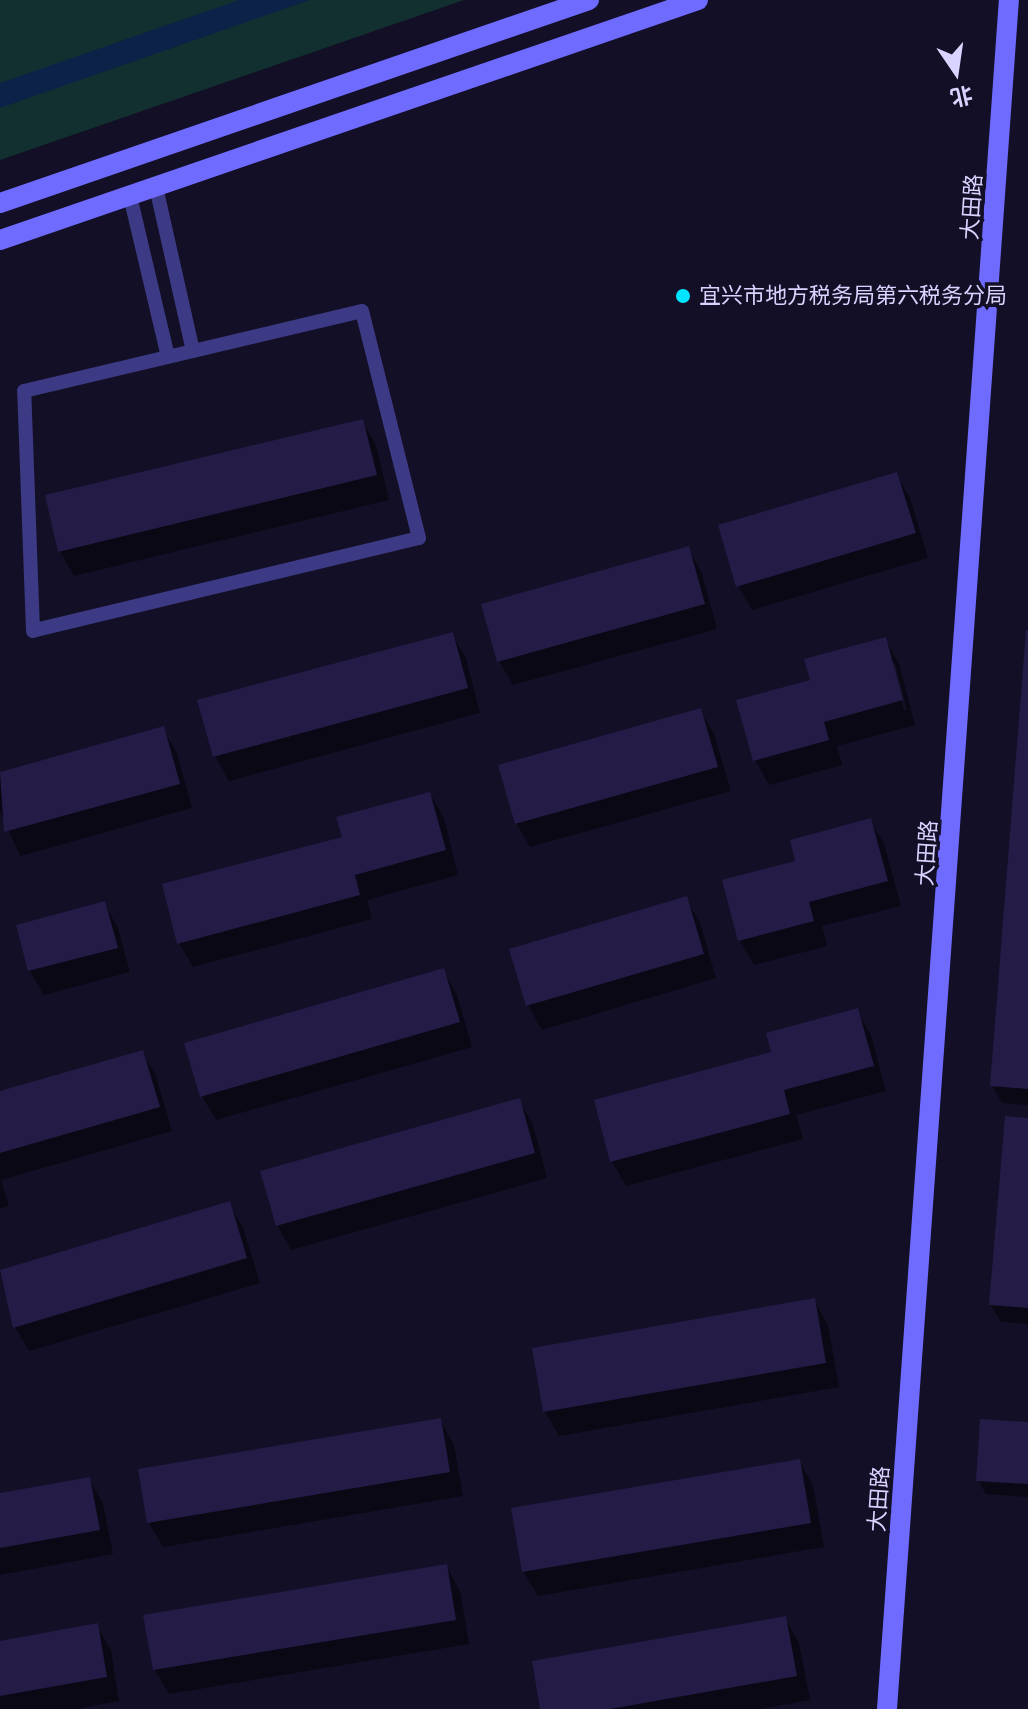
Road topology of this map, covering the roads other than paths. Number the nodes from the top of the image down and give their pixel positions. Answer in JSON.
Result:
{"nodes":[{"id":1,"x":589,"y":0,"type":"edge"},
{"id":2,"x":698,"y":0,"type":"edge"},
{"id":3,"x":1009,"y":0,"type":"edge"},
{"id":4,"x":156,"y":187,"type":"junction"},
{"id":5,"x":130,"y":196,"type":"junction"},
{"id":6,"x":0,"y":203,"type":"edge"},
{"id":7,"x":0,"y":240,"type":"edge"},
{"id":8,"x":193,"y":351,"type":"junction"},
{"id":9,"x":168,"y":357,"type":"junction"},
{"id":10,"x":887,"y":1709,"type":"edge"}],
"edges":[{"from":1,"to":6,"type":"street"},
{"from":2,"to":4,"type":"street"},
{"from":3,"to":10,"type":"street","name":"大田路"},
{"from":4,"to":5,"type":"street"},
{"from":4,"to":8,"type":"lane"},
{"from":5,"to":7,"type":"street"},
{"from":5,"to":9,"type":"lane"},
{"from":8,"to":9,"type":"lane"},
{"from":8,"to":9,"type":"lane"}]}
